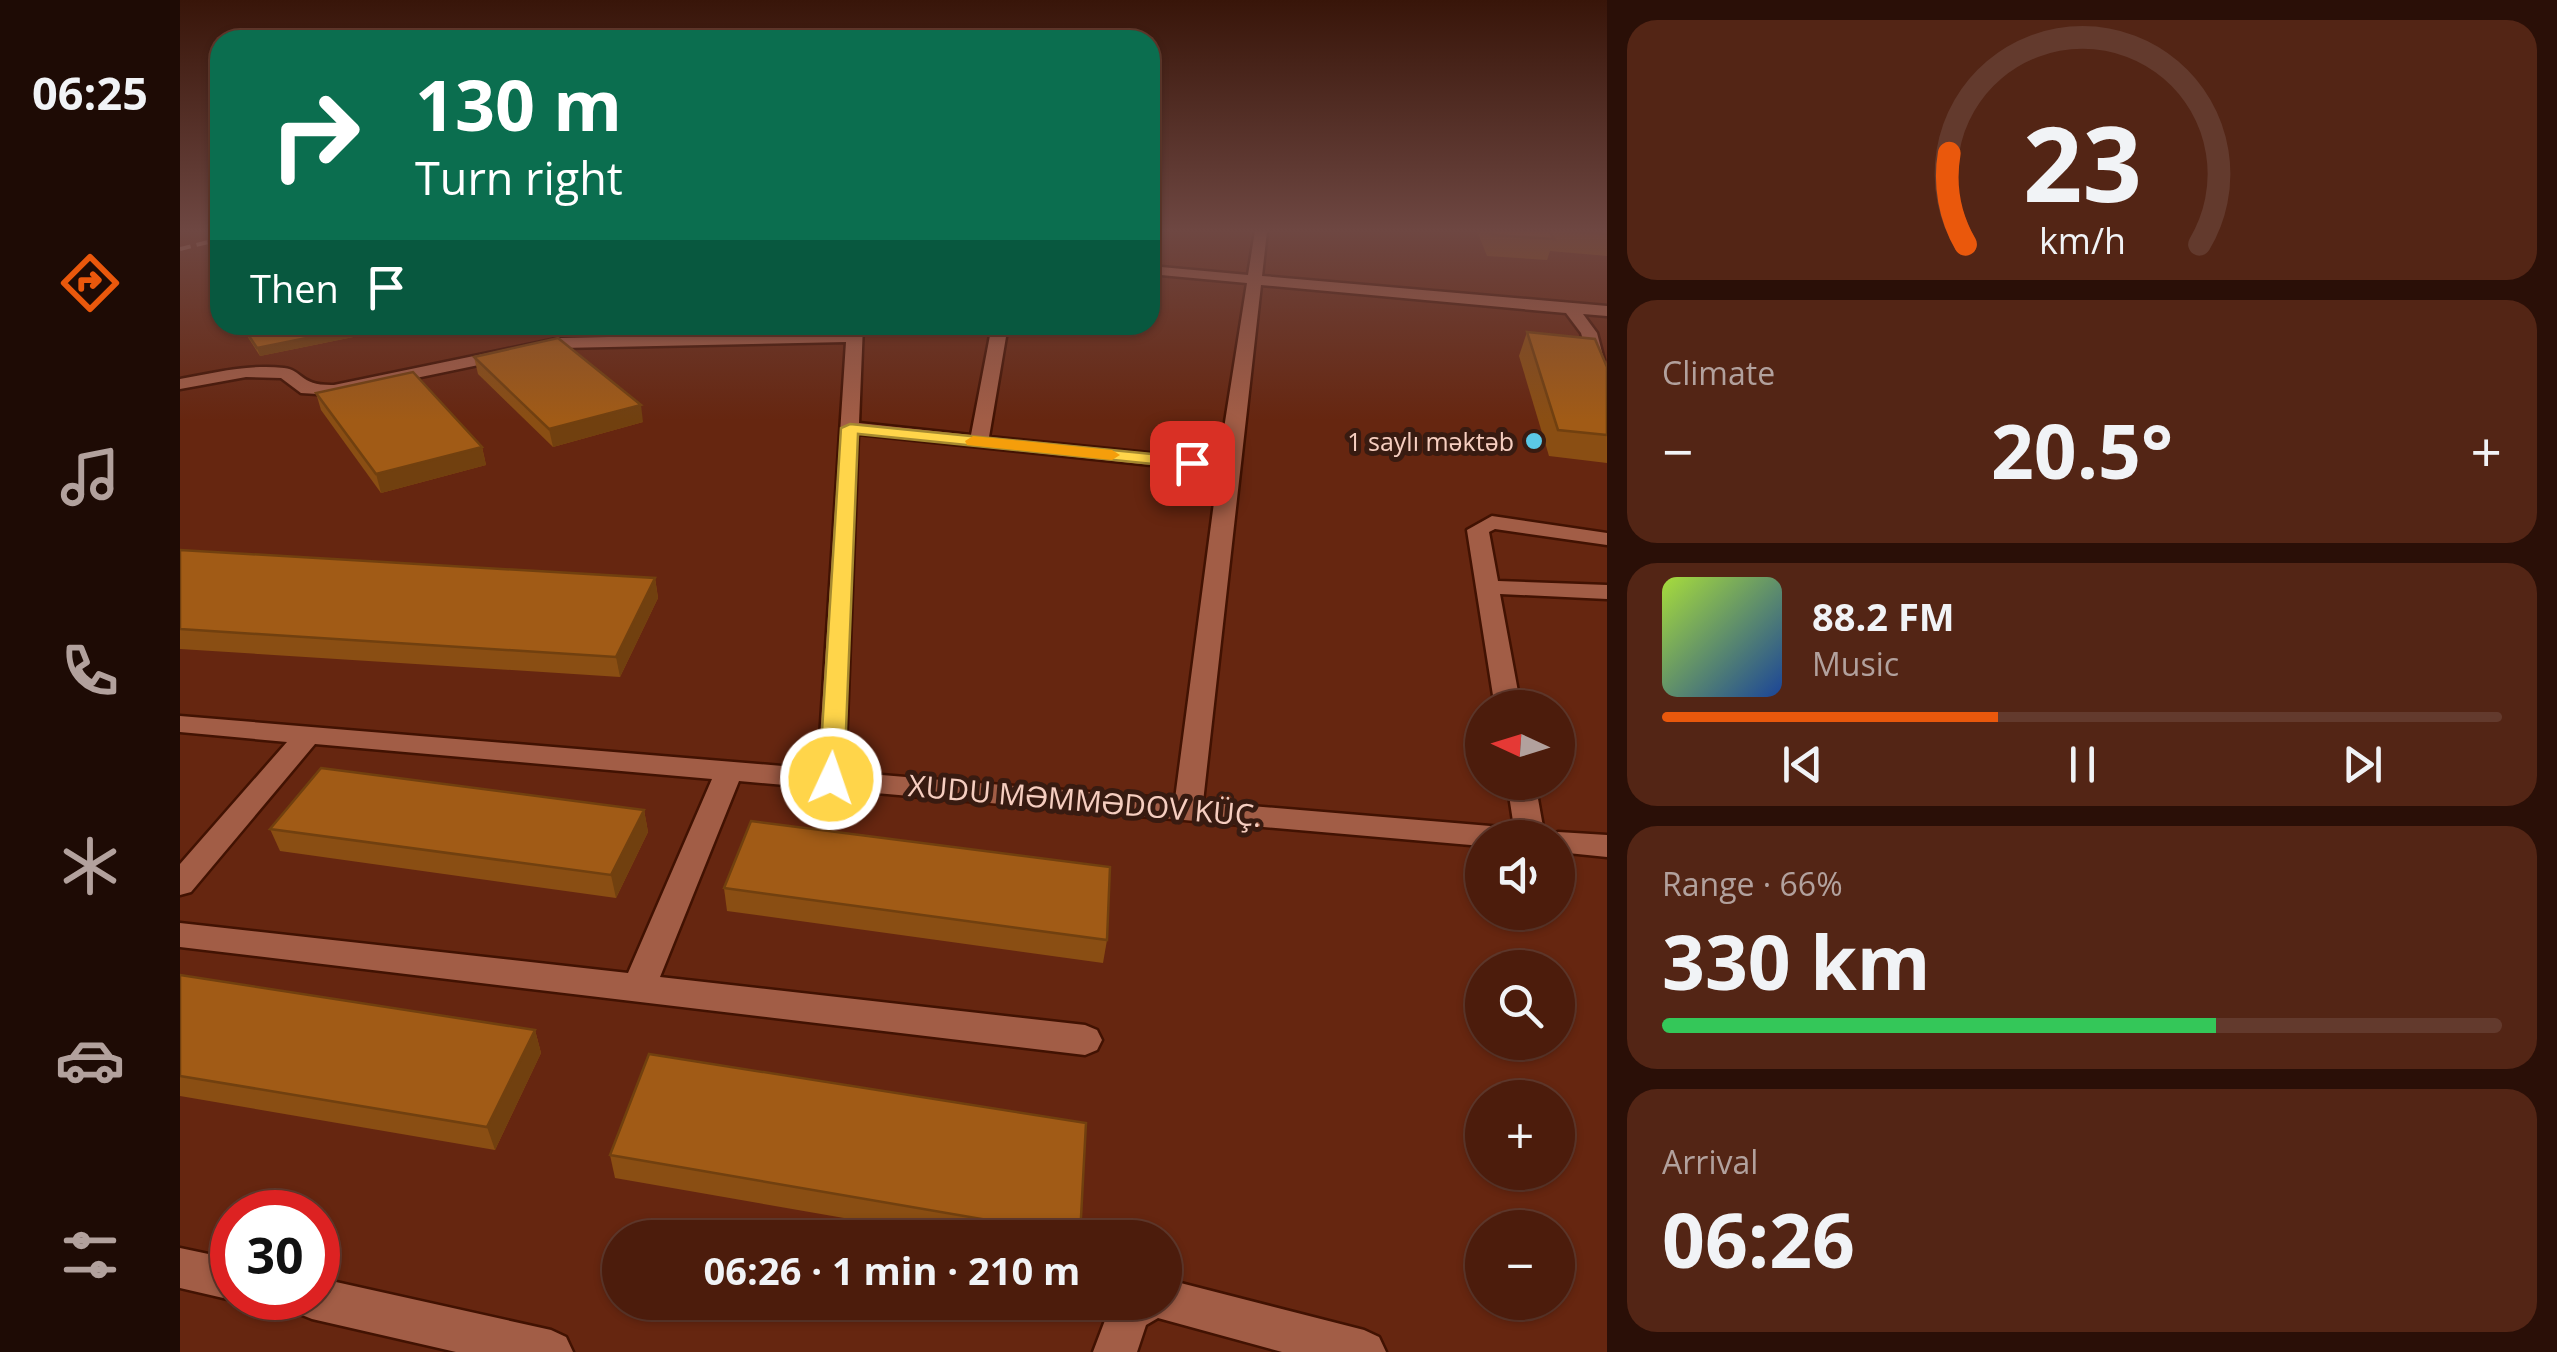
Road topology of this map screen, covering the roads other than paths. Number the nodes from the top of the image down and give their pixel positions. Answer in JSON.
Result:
{"nodes":[{"id":1,"x":1250,"y":294,"type":"edge"},
{"id":2,"x":1407,"y":294,"type":"edge"},
{"id":3,"x":1571,"y":310,"type":"junction"},
{"id":4,"x":1607,"y":311,"type":"edge"},
{"id":5,"x":748,"y":335,"type":"edge"},
{"id":6,"x":855,"y":335,"type":"edge"},
{"id":7,"x":998,"y":335,"type":"edge"},
{"id":8,"x":1596,"y":360,"type":"edge"},
{"id":9,"x":180,"y":384,"type":"edge"},
{"id":10,"x":850,"y":428,"type":"junction"},
{"id":11,"x":980,"y":442,"type":"junction"},
{"id":12,"x":1228,"y":466,"type":"junction"},
{"id":13,"x":1607,"y":538,"type":"edge"},
{"id":14,"x":1487,"y":586,"type":"junction"},
{"id":15,"x":1607,"y":592,"type":"edge"},
{"id":16,"x":1505,"y":690,"type":"edge"},
{"id":17,"x":180,"y":724,"type":"edge"},
{"id":18,"x":308,"y":734,"type":"junction"},
{"id":19,"x":730,"y":771,"type":"junction"},
{"id":20,"x":831,"y":779,"type":"junction"},
{"id":21,"x":1188,"y":807,"type":"junction"},
{"id":22,"x":1465,"y":834,"type":"edge"},
{"id":23,"x":1575,"y":843,"type":"edge"},
{"id":24,"x":1607,"y":846,"type":"edge"},
{"id":25,"x":180,"y":884,"type":"edge"},
{"id":26,"x":180,"y":935,"type":"edge"},
{"id":27,"x":639,"y":987,"type":"junction"},
{"id":28,"x":1085,"y":1040,"type":"dead end"},
{"id":29,"x":180,"y":1268,"type":"edge"},
{"id":30,"x":210,"y":1275,"type":"edge"},
{"id":31,"x":340,"y":1304,"type":"edge"},
{"id":32,"x":1182,"y":1304,"type":"edge"},
{"id":33,"x":1127,"y":1320,"type":"edge"},
{"id":34,"x":552,"y":1352,"type":"edge"},
{"id":35,"x":1115,"y":1352,"type":"edge"},
{"id":36,"x":1364,"y":1352,"type":"edge"}],
"edges":[{"from":1,"to":12,"type":"street"},
{"from":2,"to":3,"type":"street"},
{"from":3,"to":4,"type":"street"},
{"from":3,"to":8,"type":"street"},
{"from":5,"to":9,"type":"street"},
{"from":6,"to":10,"type":"street"},
{"from":7,"to":11,"type":"street"},
{"from":10,"to":11,"type":"street"},
{"from":10,"to":20,"type":"street"},
{"from":11,"to":12,"type":"street"},
{"from":12,"to":21,"type":"street"},
{"from":13,"to":14,"type":"street"},
{"from":14,"to":15,"type":"street"},
{"from":14,"to":16,"type":"street"},
{"from":17,"to":18,"type":"street","name":"XUDU MƏMMƏDOV KÜÇ."},
{"from":18,"to":19,"type":"street","name":"XUDU MƏMMƏDOV KÜÇ."},
{"from":18,"to":25,"type":"street"},
{"from":19,"to":20,"type":"street","name":"XUDU MƏMMƏDOV KÜÇ."},
{"from":19,"to":27,"type":"street"},
{"from":20,"to":21,"type":"street","name":"XUDU MƏMMƏDOV KÜÇ."},
{"from":21,"to":22,"type":"street","name":"XUDU MƏMMƏDOV KÜÇ."},
{"from":23,"to":24,"type":"street"},
{"from":26,"to":27,"type":"street"},
{"from":27,"to":28,"type":"street"},
{"from":29,"to":30,"type":"street"},
{"from":31,"to":34,"type":"street"},
{"from":32,"to":36,"type":"street"},
{"from":33,"to":35,"type":"street"}]}
